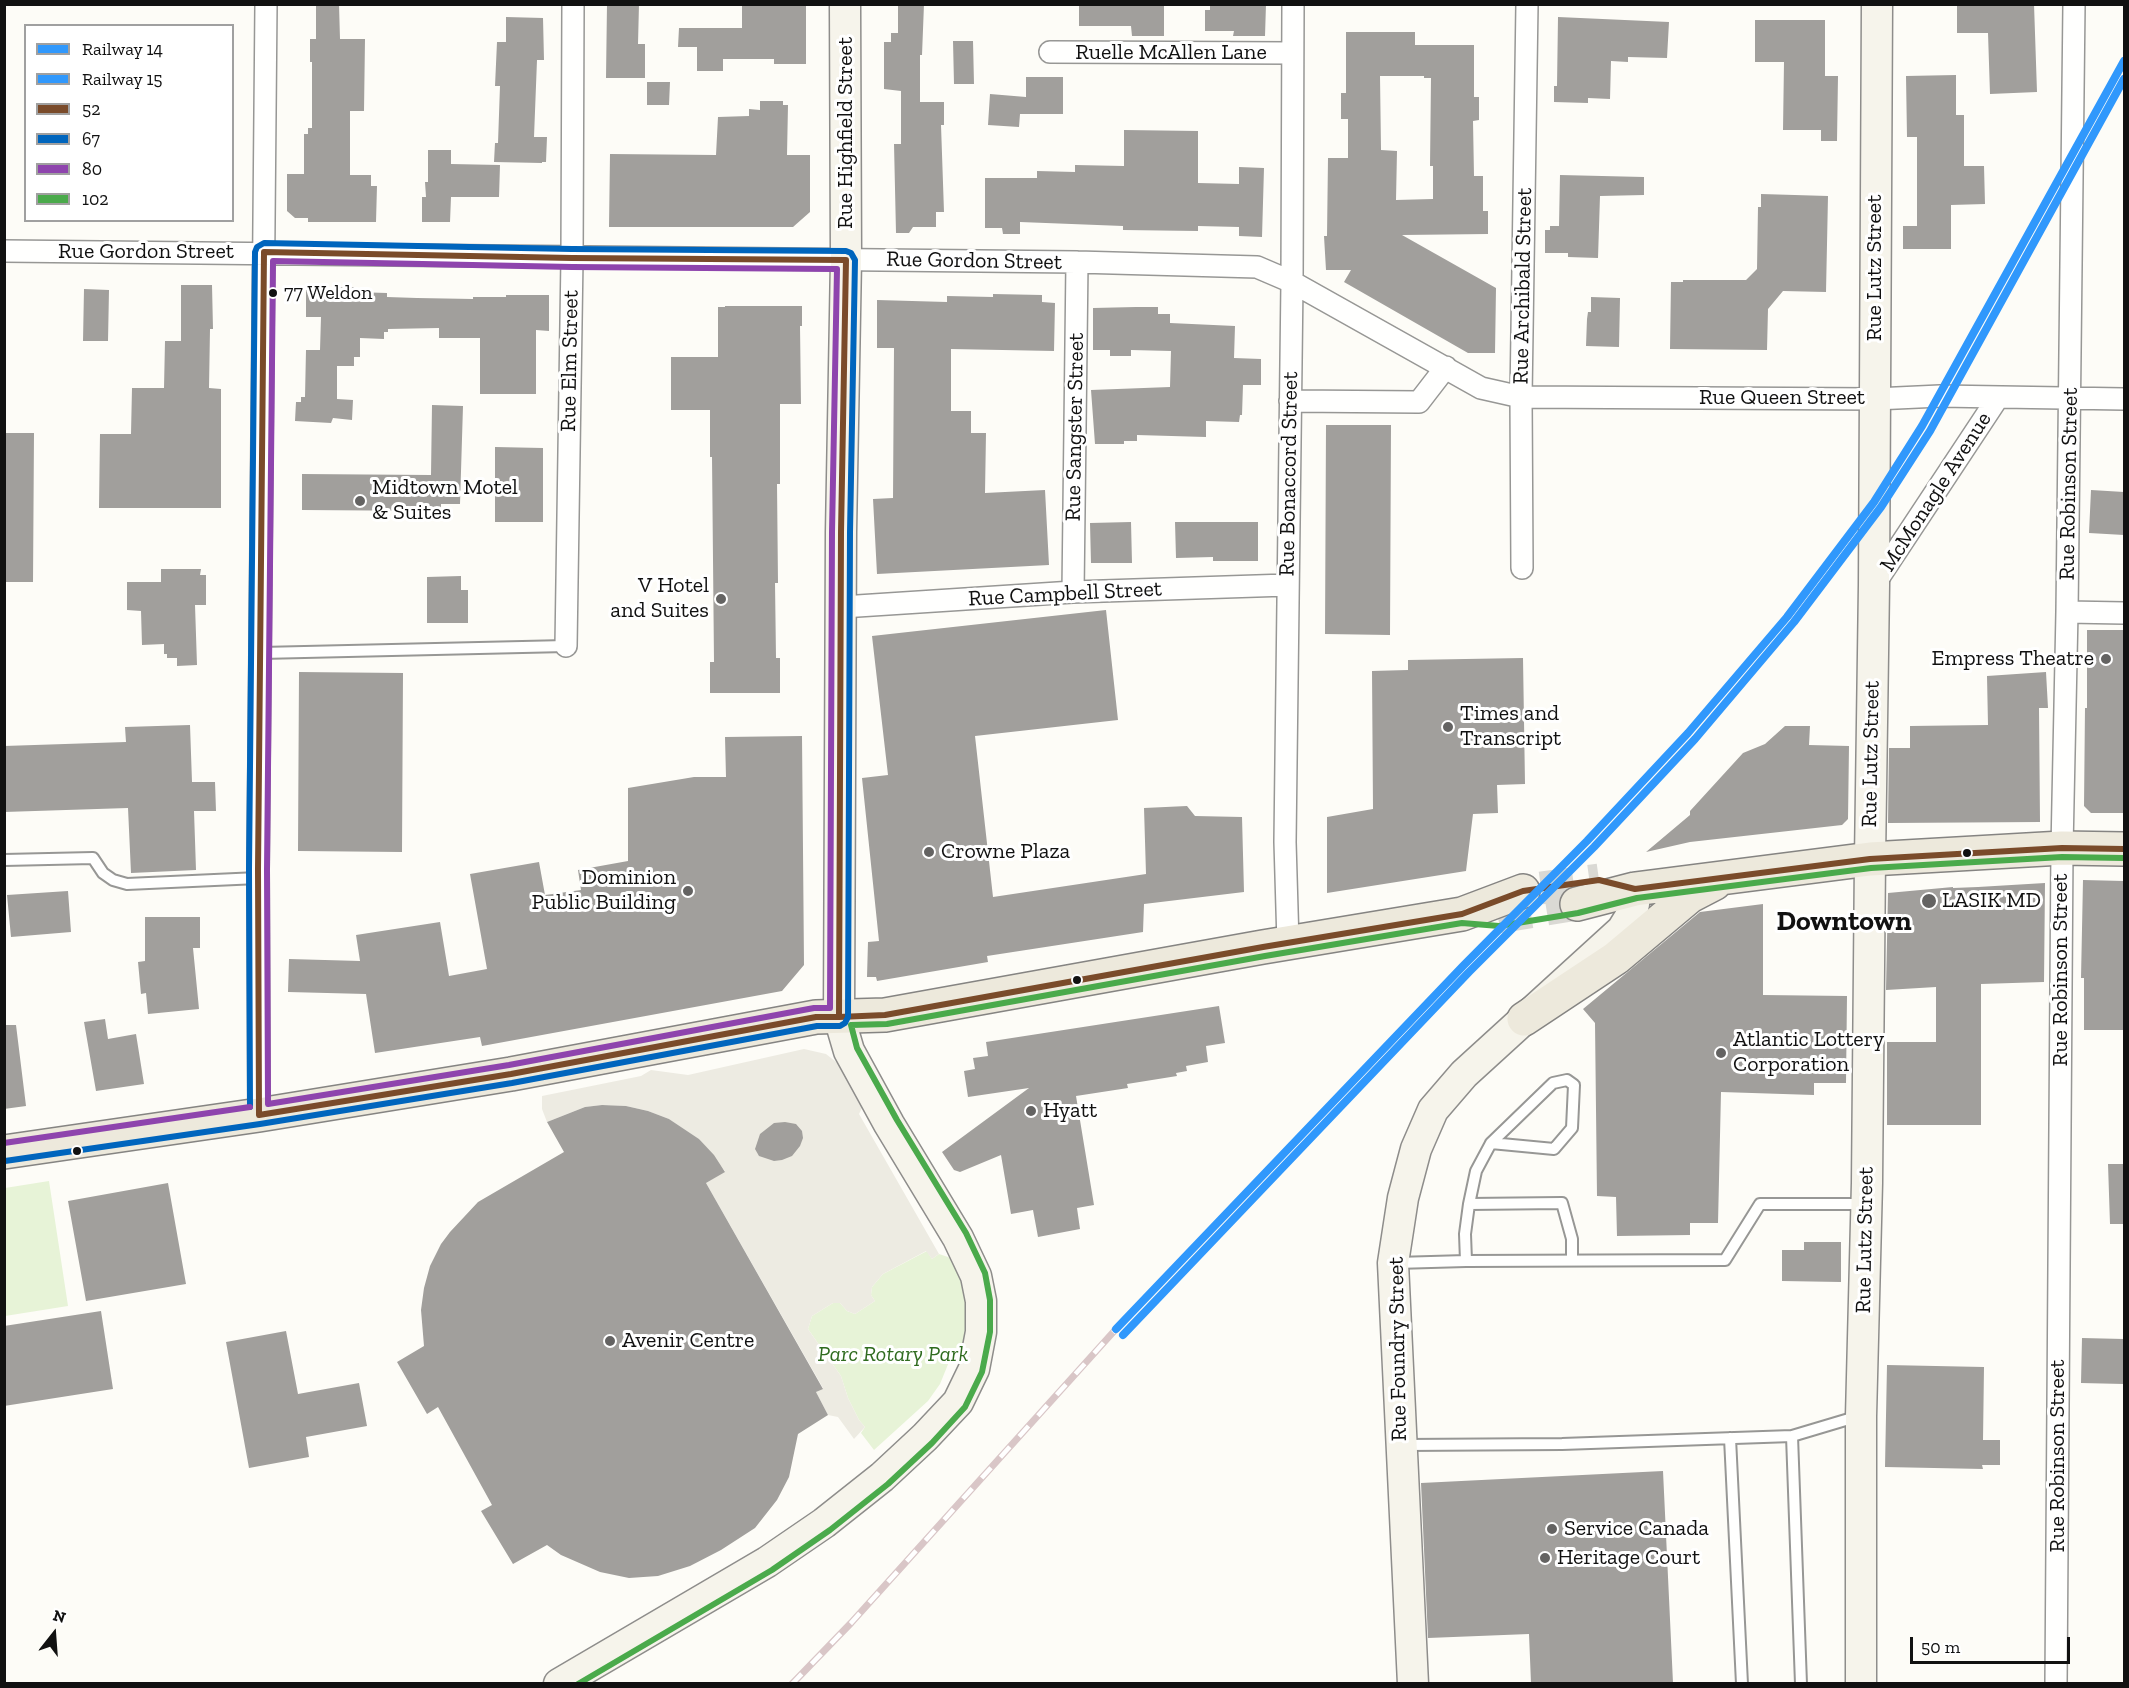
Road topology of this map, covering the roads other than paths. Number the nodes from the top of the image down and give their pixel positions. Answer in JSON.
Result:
{"nodes":[{"id":1,"x":266,"y":4,"type":"edge"},
{"id":2,"x":573,"y":4,"type":"edge"},
{"id":3,"x":846,"y":4,"type":"edge"},
{"id":4,"x":1293,"y":4,"type":"edge"},
{"id":5,"x":1527,"y":4,"type":"edge"},
{"id":6,"x":1877,"y":4,"type":"edge"},
{"id":7,"x":2074,"y":4,"type":"edge"},
{"id":8,"x":1050,"y":52,"type":"dead end"},
{"id":9,"x":1292,"y":53,"type":"junction"},
{"id":10,"x":4,"y":251,"type":"edge"},
{"id":11,"x":264,"y":252,"type":"junction"},
{"id":12,"x":572,"y":258,"type":"junction"},
{"id":13,"x":846,"y":260,"type":"junction"},
{"id":14,"x":1077,"y":262,"type":"junction"},
{"id":15,"x":1292,"y":282,"type":"junction"},
{"id":16,"x":1446,"y":367,"type":"junction"},
{"id":17,"x":1521,"y":397,"type":"junction"},
{"id":18,"x":1875,"y":399,"type":"junction"},
{"id":19,"x":1997,"y":399,"type":"junction"},
{"id":20,"x":2070,"y":399,"type":"junction"},
{"id":21,"x":2124,"y":399,"type":"edge"},
{"id":22,"x":1290,"y":401,"type":"junction"},
{"id":23,"x":1522,"y":568,"type":"dead end"},
{"id":24,"x":1287,"y":585,"type":"junction"},
{"id":25,"x":1874,"y":585,"type":"junction"},
{"id":26,"x":1073,"y":592,"type":"junction"},
{"id":27,"x":842,"y":608,"type":"junction"},
{"id":28,"x":2067,"y":612,"type":"junction"},
{"id":29,"x":2124,"y":613,"type":"edge"},
{"id":30,"x":566,"y":646,"type":"joint"},
{"id":31,"x":261,"y":653,"type":"junction"},
{"id":32,"x":2062,"y":848,"type":"junction"},
{"id":33,"x":2124,"y":849,"type":"edge"},
{"id":34,"x":1869,"y":859,"type":"junction"},
{"id":35,"x":4,"y":860,"type":"edge"},
{"id":36,"x":1735,"y":876,"type":"junction"},
{"id":37,"x":258,"y":878,"type":"junction"},
{"id":38,"x":1635,"y":889,"type":"junction"},
{"id":39,"x":1523,"y":891,"type":"tunnel mouth"},
{"id":40,"x":1588,"y":892,"type":"tunnel mouth"},
{"id":41,"x":1462,"y":914,"type":"junction"},
{"id":42,"x":1498,"y":916,"type":"tunnel mouth"},
{"id":43,"x":1288,"y":943,"type":"junction"},
{"id":44,"x":839,"y":1017,"type":"junction"},
{"id":45,"x":1524,"y":1019,"type":"junction"},
{"id":46,"x":259,"y":1115,"type":"junction"},
{"id":47,"x":1491,"y":1143,"type":"junction"},
{"id":48,"x":4,"y":1152,"type":"edge"},
{"id":49,"x":1469,"y":1204,"type":"junction"},
{"id":50,"x":1867,"y":1204,"type":"junction"},
{"id":51,"x":1466,"y":1260,"type":"junction"},
{"id":52,"x":1572,"y":1260,"type":"junction"},
{"id":53,"x":1393,"y":1263,"type":"junction"},
{"id":54,"x":1861,"y":1416,"type":"junction"},
{"id":55,"x":1792,"y":1436,"type":"junction"},
{"id":56,"x":1730,"y":1438,"type":"junction"},
{"id":57,"x":1401,"y":1445,"type":"junction"},
{"id":58,"x":559,"y":1683,"type":"edge"},
{"id":59,"x":1413,"y":1683,"type":"edge"},
{"id":60,"x":1742,"y":1683,"type":"edge"},
{"id":61,"x":1801,"y":1683,"type":"edge"},
{"id":62,"x":1861,"y":1683,"type":"edge"},
{"id":63,"x":2056,"y":1683,"type":"edge"}],
"edges":[{"from":1,"to":11,"type":"street"},
{"from":2,"to":12,"type":"street","name":"Rue Elm Street"},
{"from":3,"to":13,"type":"street","name":"Rue Highfield Street"},
{"from":4,"to":9,"type":"street","name":"Rue Bonaccord Street"},
{"from":5,"to":17,"type":"street","name":"Rue Archibald Street"},
{"from":6,"to":18,"type":"street","name":"Rue Lutz Street"},
{"from":7,"to":20,"type":"street","name":"Rue Robinson Street"},
{"from":8,"to":9,"type":"street","name":"Ruelle McAllen Lane"},
{"from":9,"to":15,"type":"street","name":"Rue Bonaccord Street"},
{"from":10,"to":11,"type":"street","name":"Rue Gordon Street"},
{"from":11,"to":12,"type":"street","name":"Rue Gordon Street"},
{"from":11,"to":31,"type":"street"},
{"from":12,"to":13,"type":"street","name":"Rue Gordon Street"},
{"from":12,"to":30,"type":"street","name":"Rue Elm Street"},
{"from":13,"to":14,"type":"street","name":"Rue Gordon Street"},
{"from":13,"to":27,"type":"street","name":"Rue Highfield Street"},
{"from":14,"to":15,"type":"street","name":"Rue Gordon Street"},
{"from":14,"to":26,"type":"street","name":"Rue Sangster Street"},
{"from":15,"to":16,"type":"street","name":"Rue Queen Street"},
{"from":15,"to":22,"type":"street","name":"Rue Bonaccord Street"},
{"from":16,"to":17,"type":"street","name":"Rue Queen Street"},
{"from":16,"to":22,"type":"street"},
{"from":17,"to":18,"type":"street","name":"Rue Queen Street"},
{"from":17,"to":23,"type":"street","name":"Rue Archibald Street"},
{"from":18,"to":19,"type":"street","name":"Rue Queen Street"},
{"from":18,"to":25,"type":"street","name":"Rue Lutz Street"},
{"from":19,"to":20,"type":"street","name":"Rue Queen Street"},
{"from":19,"to":25,"type":"street","name":"McMonagle Avenue"},
{"from":20,"to":21,"type":"street","name":"Rue Queen Street"},
{"from":20,"to":28,"type":"street","name":"Rue Robinson Street"},
{"from":22,"to":24,"type":"street","name":"Rue Bonaccord Street"},
{"from":24,"to":26,"type":"street","name":"Rue Campbell Street"},
{"from":24,"to":43,"type":"street","name":"Rue Bonaccord Street"},
{"from":25,"to":34,"type":"street","name":"Rue Lutz Street"},
{"from":26,"to":27,"type":"street","name":"Rue Campbell Street"},
{"from":27,"to":44,"type":"street","name":"Rue Highfield Street"},
{"from":28,"to":29,"type":"street"},
{"from":28,"to":32,"type":"street","name":"Rue Robinson Street"},
{"from":30,"to":31,"type":"lane"},
{"from":31,"to":37,"type":"street"},
{"from":32,"to":33,"type":"main road"},
{"from":32,"to":34,"type":"main road"},
{"from":32,"to":63,"type":"street","name":"Rue Robinson Street"},
{"from":34,"to":36,"type":"main road"},
{"from":34,"to":50,"type":"street","name":"Rue Lutz Street"},
{"from":35,"to":37,"type":"lane"},
{"from":36,"to":38,"type":"main road"},
{"from":36,"to":45,"type":"main road"},
{"from":37,"to":46,"type":"street"},
{"from":38,"to":40,"type":"main road"},
{"from":38,"to":45,"type":"street","name":"Rue Foundry Street"},
{"from":39,"to":41,"type":"main road"},
{"from":41,"to":42,"type":"main road"},
{"from":41,"to":43,"type":"main road"},
{"from":43,"to":44,"type":"main road"},
{"from":44,"to":46,"type":"main road"},
{"from":44,"to":58,"type":"street","name":"Rue Highfield Street"},
{"from":45,"to":53,"type":"street","name":"Rue Foundry Street"},
{"from":46,"to":48,"type":"main road"},
{"from":47,"to":47,"type":"lane"},
{"from":47,"to":49,"type":"lane"},
{"from":49,"to":51,"type":"lane"},
{"from":49,"to":52,"type":"lane"},
{"from":50,"to":52,"type":"lane"},
{"from":50,"to":54,"type":"street","name":"Rue Lutz Street"},
{"from":51,"to":52,"type":"lane"},
{"from":51,"to":53,"type":"lane"},
{"from":53,"to":57,"type":"street","name":"Rue Foundry Street"},
{"from":54,"to":55,"type":"lane"},
{"from":54,"to":62,"type":"street","name":"Rue Lutz Street"},
{"from":55,"to":56,"type":"lane"},
{"from":55,"to":61,"type":"lane"},
{"from":56,"to":57,"type":"lane"},
{"from":56,"to":60,"type":"lane"},
{"from":57,"to":59,"type":"street","name":"Rue Foundry Street"}]}
